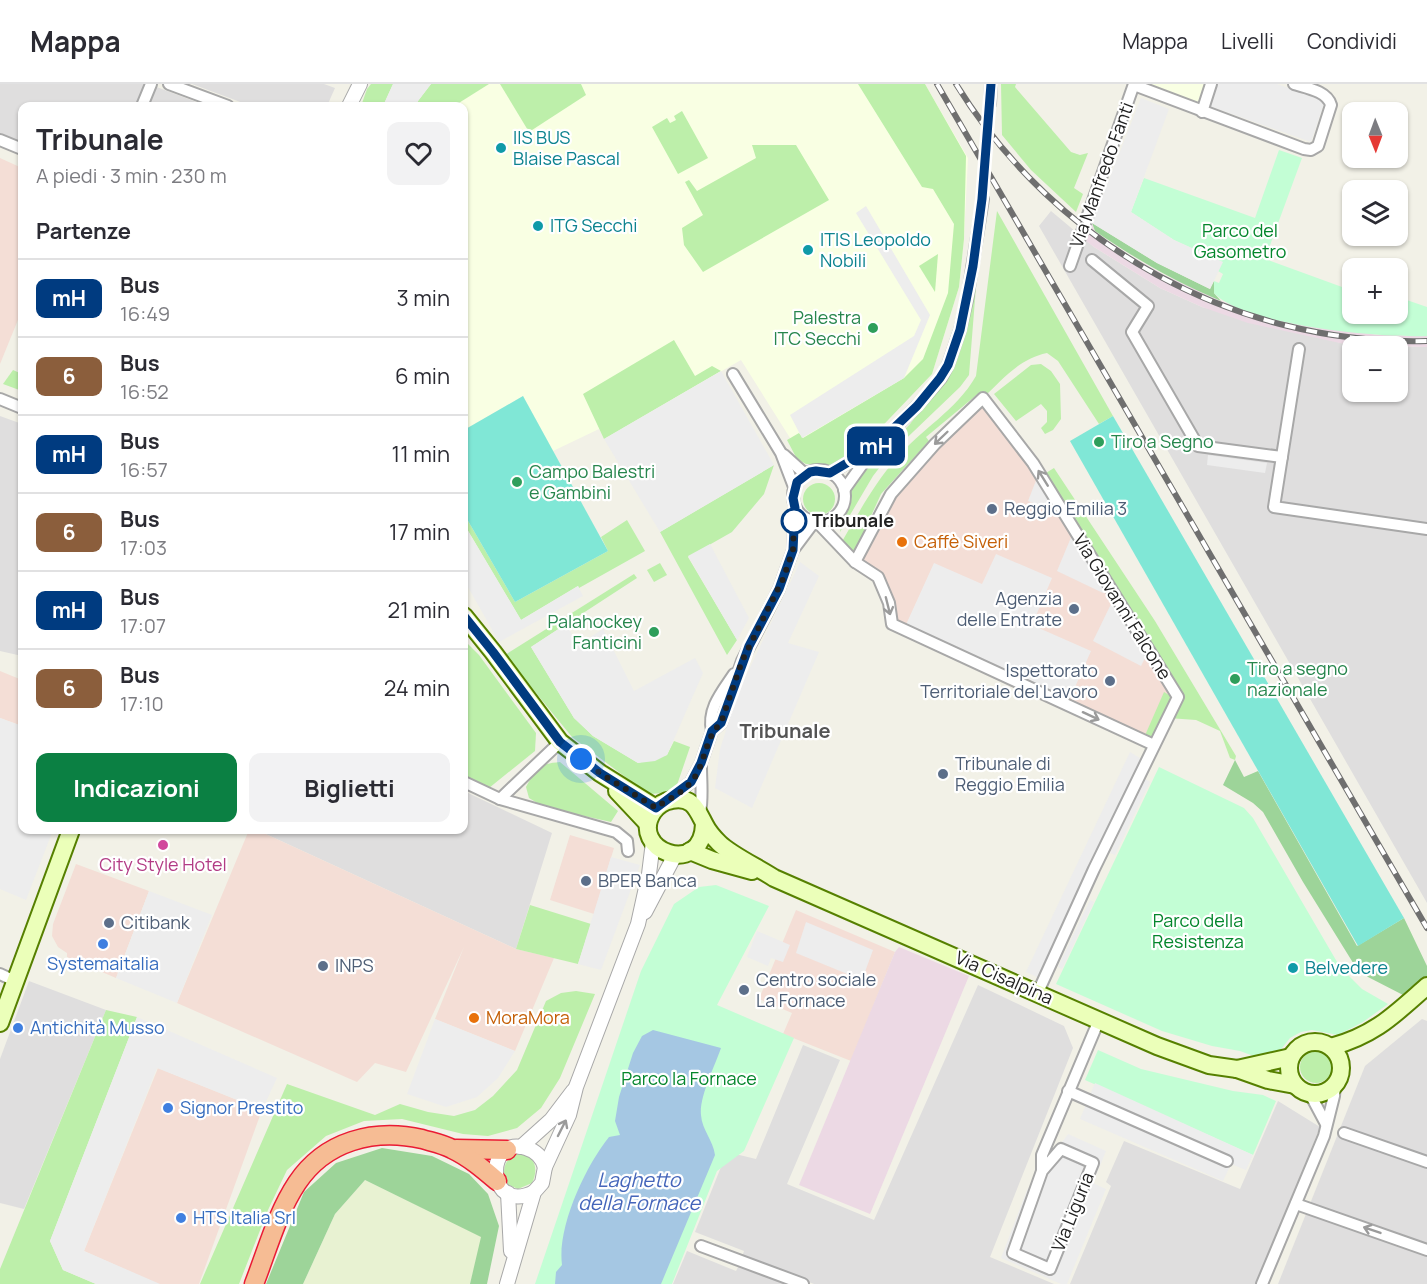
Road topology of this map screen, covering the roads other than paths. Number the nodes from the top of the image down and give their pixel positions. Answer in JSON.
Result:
{"nodes":[{"id":1,"x":152,"y":84,"type":"edge"},
{"id":2,"x":169,"y":84,"type":"edge"},
{"id":3,"x":360,"y":84,"type":"edge"},
{"id":4,"x":991,"y":84,"type":"edge"},
{"id":5,"x":1211,"y":84,"type":"edge"},
{"id":6,"x":1294,"y":84,"type":"edge"},
{"id":7,"x":1134,"y":85,"type":"edge"},
{"id":8,"x":144,"y":102,"type":"edge"},
{"id":9,"x":217,"y":102,"type":"edge"},
{"id":10,"x":351,"y":102,"type":"edge"},
{"id":11,"x":990,"y":104,"type":"tunnel mouth"},
{"id":12,"x":1202,"y":112,"type":"junction"},
{"id":13,"x":0,"y":140,"type":"edge"},
{"id":14,"x":18,"y":147,"type":"edge"},
{"id":15,"x":982,"y":199,"type":"tunnel mouth"},
{"id":16,"x":1092,"y":260,"type":"dead end"},
{"id":17,"x":1070,"y":266,"type":"dead end"},
{"id":18,"x":1299,"y":349,"type":"dead end"},
{"id":19,"x":733,"y":374,"type":"dead end"},
{"id":20,"x":0,"y":399,"type":"edge"},
{"id":21,"x":18,"y":406,"type":"edge"},
{"id":22,"x":874,"y":447,"type":"junction"},
{"id":23,"x":781,"y":453,"type":"junction"},
{"id":24,"x":1282,"y":457,"type":"junction"},
{"id":25,"x":830,"y":473,"type":"junction"},
{"id":26,"x":805,"y":474,"type":"junction"},
{"id":27,"x":794,"y":487,"type":"junction"},
{"id":28,"x":844,"y":490,"type":"junction"},
{"id":29,"x":795,"y":508,"type":"junction"},
{"id":30,"x":832,"y":519,"type":"junction"},
{"id":31,"x":815,"y":522,"type":"junction"},
{"id":32,"x":1427,"y":530,"type":"edge"},
{"id":33,"x":837,"y":543,"type":"junction"},
{"id":34,"x":793,"y":550,"type":"junction"},
{"id":35,"x":855,"y":562,"type":"junction"},
{"id":36,"x":468,"y":621,"type":"edge"},
{"id":37,"x":560,"y":742,"type":"junction"},
{"id":38,"x":1154,"y":745,"type":"junction"},
{"id":39,"x":701,"y":763,"type":"junction"},
{"id":40,"x":600,"y":773,"type":"junction"},
{"id":41,"x":468,"y":784,"type":"edge"},
{"id":42,"x":500,"y":799,"type":"junction"},
{"id":43,"x":662,"y":804,"type":"junction"},
{"id":44,"x":702,"y":818,"type":"junction"},
{"id":45,"x":648,"y":824,"type":"junction"},
{"id":46,"x":69,"y":834,"type":"edge"},
{"id":47,"x":653,"y":842,"type":"junction"},
{"id":48,"x":628,"y":851,"type":"dead end"},
{"id":49,"x":683,"y":853,"type":"junction"},
{"id":50,"x":774,"y":878,"type":"junction"},
{"id":51,"x":638,"y":924,"type":"junction"},
{"id":52,"x":8,"y":978,"type":"edge"},
{"id":53,"x":1427,"y":986,"type":"edge"},
{"id":54,"x":1038,"y":992,"type":"junction"},
{"id":55,"x":1099,"y":1020,"type":"junction"},
{"id":56,"x":0,"y":1023,"type":"edge"},
{"id":57,"x":1368,"y":1034,"type":"junction"},
{"id":58,"x":1331,"y":1047,"type":"junction"},
{"id":59,"x":1291,"y":1057,"type":"junction"},
{"id":60,"x":1237,"y":1069,"type":"junction"},
{"id":61,"x":1338,"y":1077,"type":"junction"},
{"id":62,"x":1295,"y":1085,"type":"junction"},
{"id":63,"x":576,"y":1087,"type":"junction"},
{"id":64,"x":1068,"y":1091,"type":"junction"},
{"id":65,"x":1310,"y":1094,"type":"junction"},
{"id":66,"x":1326,"y":1124,"type":"junction"},
{"id":67,"x":1344,"y":1133,"type":"dead end"},
{"id":68,"x":452,"y":1148,"type":"junction"},
{"id":69,"x":514,"y":1148,"type":"junction"},
{"id":70,"x":1227,"y":1161,"type":"dead end"},
{"id":71,"x":1427,"y":1162,"type":"edge"},
{"id":72,"x":544,"y":1167,"type":"junction"},
{"id":73,"x":1042,"y":1171,"type":"junction"},
{"id":74,"x":502,"y":1187,"type":"junction"},
{"id":75,"x":534,"y":1192,"type":"junction"},
{"id":76,"x":1296,"y":1204,"type":"junction"},
{"id":77,"x":701,"y":1246,"type":"dead end"},
{"id":78,"x":1427,"y":1250,"type":"edge"},
{"id":79,"x":509,"y":1279,"type":"edge"},
{"id":80,"x":254,"y":1284,"type":"edge"},
{"id":81,"x":803,"y":1284,"type":"edge"},
{"id":82,"x":1263,"y":1284,"type":"edge"}],
"edges":[{"from":1,"to":8,"type":"street"},
{"from":2,"to":9,"type":"street"},
{"from":3,"to":10,"type":"street"},
{"from":4,"to":11,"type":"street"},
{"from":5,"to":12,"type":"street"},
{"from":6,"to":12,"type":"street"},
{"from":7,"to":12,"type":"street"},
{"from":7,"to":17,"type":"street","name":"Via Manfredo Fanti"},
{"from":13,"to":14,"type":"street"},
{"from":15,"to":22,"type":"street"},
{"from":16,"to":24,"type":"street"},
{"from":18,"to":24,"type":"street"},
{"from":19,"to":23,"type":"street"},
{"from":20,"to":21,"type":"street"},
{"from":22,"to":25,"type":"street"},
{"from":22,"to":28,"type":"street"},
{"from":23,"to":26,"type":"street"},
{"from":23,"to":27,"type":"street"},
{"from":24,"to":32,"type":"street"},
{"from":25,"to":26,"type":"street"},
{"from":25,"to":28,"type":"street"},
{"from":26,"to":27,"type":"street"},
{"from":27,"to":29,"type":"street"},
{"from":28,"to":30,"type":"street"},
{"from":29,"to":31,"type":"street"},
{"from":29,"to":34,"type":"street"},
{"from":30,"to":31,"type":"street"},
{"from":30,"to":33,"type":"street"},
{"from":31,"to":33,"type":"street"},
{"from":31,"to":34,"type":"street"},
{"from":33,"to":35,"type":"street"},
{"from":34,"to":39,"type":"street"},
{"from":35,"to":38,"type":"street","one_way":true},
{"from":38,"to":35,"type":"street","name":"Via Giovanni Falcone","one_way":true},
{"from":36,"to":37,"type":"main road","name":"Via Cisalpina"},
{"from":37,"to":40,"type":"main road","name":"Via Cisalpina"},
{"from":37,"to":42,"type":"street"},
{"from":38,"to":54,"type":"street","name":"Via Giovanni Falcone"},
{"from":39,"to":43,"type":"street"},
{"from":39,"to":44,"type":"street"},
{"from":40,"to":43,"type":"main road","name":"Via Cisalpina"},
{"from":40,"to":45,"type":"main road","name":"Via Cisalpina"},
{"from":41,"to":42,"type":"street"},
{"from":42,"to":48,"type":"street"},
{"from":43,"to":44,"type":"main road","name":"Via Cisalpina"},
{"from":43,"to":45,"type":"main road"},
{"from":44,"to":49,"type":"main road"},
{"from":44,"to":50,"type":"main road","name":"Via Cisalpina"},
{"from":45,"to":47,"type":"main road","name":"Via Cisalpina"},
{"from":46,"to":52,"type":"main road"},
{"from":47,"to":49,"type":"main road","name":"Via Cisalpina"},
{"from":47,"to":51,"type":"street"},
{"from":49,"to":50,"type":"main road","name":"Via Cisalpina"},
{"from":49,"to":51,"type":"street"},
{"from":50,"to":54,"type":"main road","name":"Via Cisalpina"},
{"from":51,"to":63,"type":"street"},
{"from":52,"to":56,"type":"main road"},
{"from":53,"to":57,"type":"main road","name":"Via Cisalpina"},
{"from":54,"to":55,"type":"main road","name":"Via Cisalpina"},
{"from":55,"to":60,"type":"main road","name":"Via Cisalpina"},
{"from":55,"to":64,"type":"street","name":"Via Liguria"},
{"from":57,"to":58,"type":"main road","name":"Via Cisalpina"},
{"from":57,"to":61,"type":"main road","name":"Via Cisalpina"},
{"from":58,"to":59,"type":"main road","name":"Via Cisalpina"},
{"from":58,"to":61,"type":"main road"},
{"from":59,"to":60,"type":"main road","name":"Via Cisalpina"},
{"from":59,"to":62,"type":"main road"},
{"from":60,"to":62,"type":"main road","name":"Via Cisalpina"},
{"from":61,"to":65,"type":"main road"},
{"from":61,"to":66,"type":"street"},
{"from":62,"to":65,"type":"main road","name":"Via Cisalpina"},
{"from":63,"to":69,"type":"street"},
{"from":72,"to":63,"type":"street","one_way":true},
{"from":64,"to":70,"type":"street"},
{"from":64,"to":73,"type":"street","name":"Via Liguria"},
{"from":65,"to":66,"type":"street"},
{"from":66,"to":76,"type":"street"},
{"from":67,"to":71,"type":"street"},
{"from":68,"to":69,"type":"highway"},
{"from":68,"to":74,"type":"highway"},
{"from":68,"to":80,"type":"highway"},
{"from":69,"to":72,"type":"street"},
{"from":69,"to":74,"type":"street"},
{"from":72,"to":75,"type":"street"},
{"from":73,"to":73,"type":"street","name":"Via Liguria"},
{"from":74,"to":75,"type":"street"},
{"from":74,"to":79,"type":"street"},
{"from":75,"to":79,"type":"street"},
{"from":78,"to":76,"type":"street","one_way":true},
{"from":76,"to":82,"type":"street"},
{"from":77,"to":81,"type":"street"}]}
